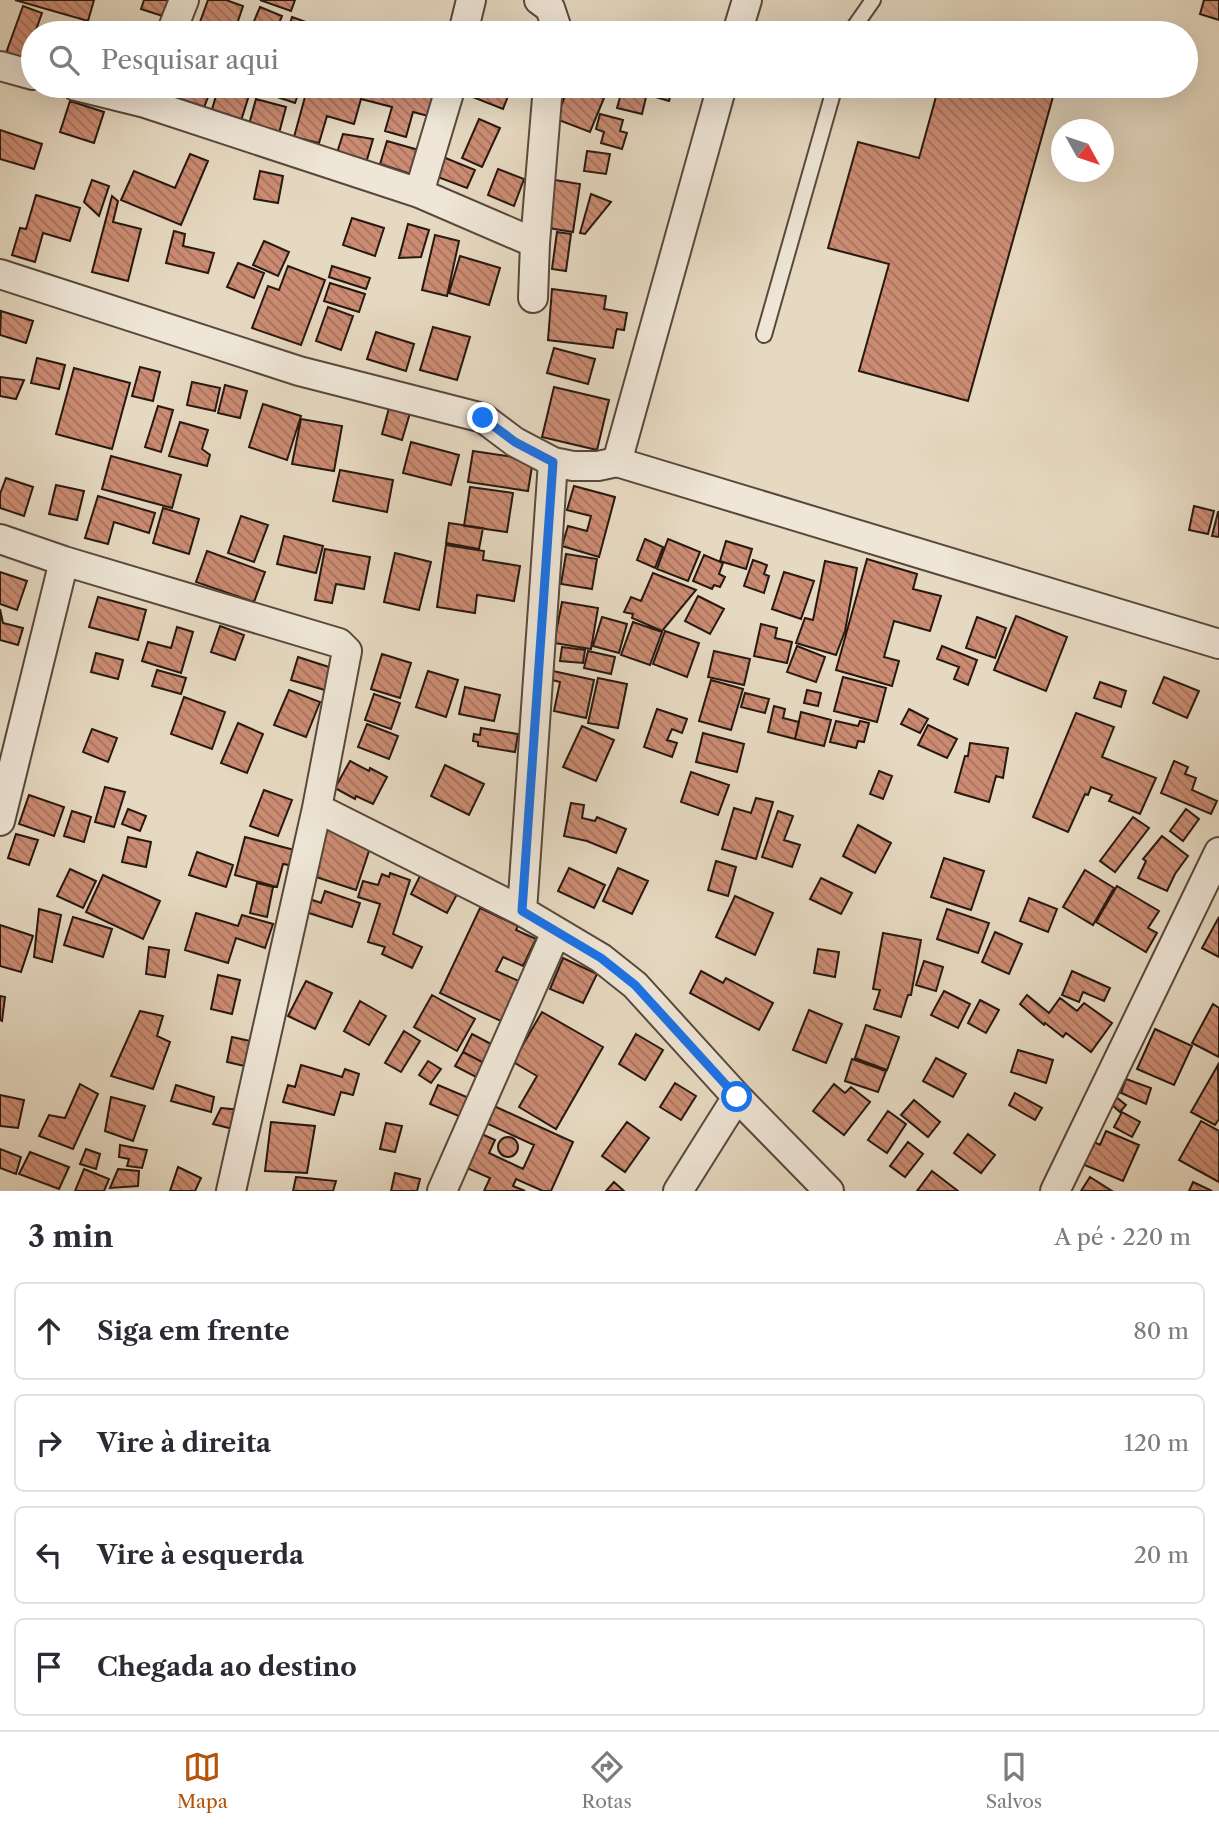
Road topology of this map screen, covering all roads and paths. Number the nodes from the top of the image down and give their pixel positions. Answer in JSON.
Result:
{"nodes":[{"id":1,"x":184,"y":0,"type":"edge"},
{"id":2,"x":471,"y":0,"type":"edge"},
{"id":3,"x":538,"y":0,"type":"edge"},
{"id":4,"x":747,"y":0,"type":"edge"},
{"id":5,"x":873,"y":0,"type":"edge"},
{"id":6,"x":176,"y":21,"type":"edge"},
{"id":7,"x":466,"y":21,"type":"edge"},
{"id":8,"x":554,"y":21,"type":"edge"},
{"id":9,"x":741,"y":21,"type":"edge"},
{"id":10,"x":858,"y":21,"type":"edge"},
{"id":11,"x":0,"y":66,"type":"edge"},
{"id":12,"x":21,"y":72,"type":"edge"},
{"id":13,"x":159,"y":98,"type":"edge"},
{"id":14,"x":447,"y":98,"type":"edge"},
{"id":15,"x":547,"y":98,"type":"edge"},
{"id":16,"x":720,"y":98,"type":"edge"},
{"id":17,"x":832,"y":98,"type":"edge"},
{"id":18,"x":419,"y":193,"type":"junction"},
{"id":19,"x":535,"y":243,"type":"junction"},
{"id":20,"x":0,"y":274,"type":"edge"},
{"id":21,"x":533,"y":298,"type":"dead end"},
{"id":22,"x":764,"y":335,"type":"dead end"},
{"id":23,"x":553,"y":462,"type":"junction"},
{"id":24,"x":617,"y":462,"type":"junction"},
{"id":25,"x":0,"y":539,"type":"edge"},
{"id":26,"x":64,"y":561,"type":"junction"},
{"id":27,"x":1219,"y":644,"type":"edge"},
{"id":28,"x":317,"y":808,"type":"junction"},
{"id":29,"x":0,"y":821,"type":"edge"},
{"id":30,"x":1219,"y":852,"type":"edge"},
{"id":31,"x":522,"y":911,"type":"junction"},
{"id":32,"x":556,"y":932,"type":"junction"},
{"id":33,"x":737,"y":1097,"type":"junction"},
{"id":34,"x":231,"y":1191,"type":"edge"},
{"id":35,"x":442,"y":1191,"type":"edge"},
{"id":36,"x":678,"y":1191,"type":"edge"},
{"id":37,"x":829,"y":1191,"type":"edge"},
{"id":38,"x":1055,"y":1191,"type":"edge"}],
"edges":[{"from":1,"to":6,"type":"street"},
{"from":2,"to":7,"type":"street"},
{"from":3,"to":8,"type":"street"},
{"from":4,"to":9,"type":"street"},
{"from":5,"to":10,"type":"lane"},
{"from":11,"to":12,"type":"street"},
{"from":13,"to":18,"type":"street"},
{"from":14,"to":18,"type":"street"},
{"from":15,"to":19,"type":"street"},
{"from":16,"to":24,"type":"street"},
{"from":17,"to":22,"type":"lane"},
{"from":18,"to":19,"type":"street"},
{"from":19,"to":21,"type":"street"},
{"from":20,"to":23,"type":"street"},
{"from":23,"to":24,"type":"street"},
{"from":23,"to":31,"type":"street"},
{"from":24,"to":27,"type":"street"},
{"from":25,"to":26,"type":"street"},
{"from":26,"to":28,"type":"street"},
{"from":26,"to":29,"type":"street"},
{"from":28,"to":31,"type":"street"},
{"from":28,"to":34,"type":"street"},
{"from":30,"to":38,"type":"street"},
{"from":31,"to":32,"type":"street"},
{"from":32,"to":33,"type":"street"},
{"from":32,"to":35,"type":"street"},
{"from":33,"to":36,"type":"street"},
{"from":33,"to":37,"type":"street"}]}
